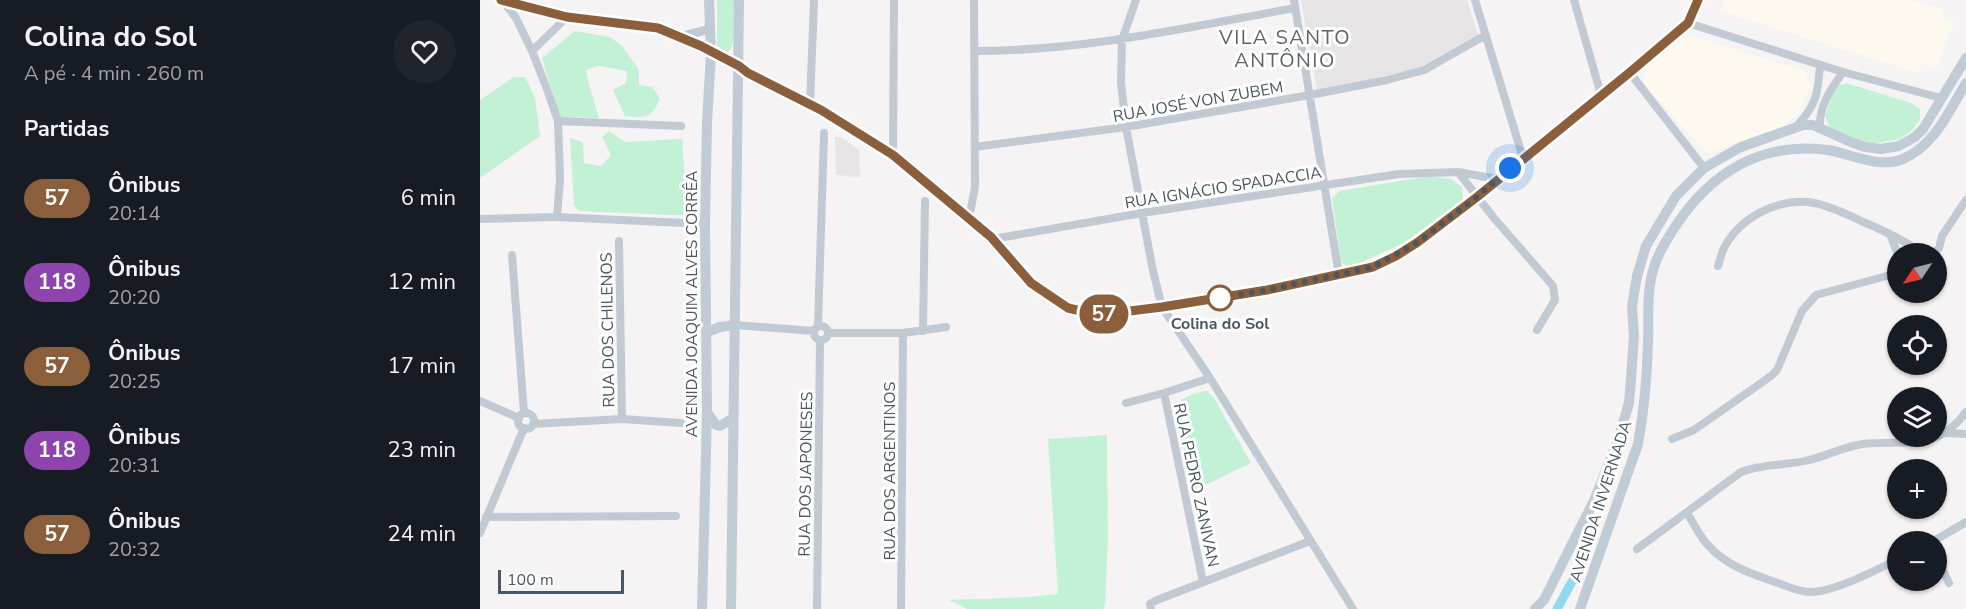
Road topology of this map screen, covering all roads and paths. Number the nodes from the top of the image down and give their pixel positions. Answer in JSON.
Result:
{"nodes":[{"id":1,"x":501,"y":0,"type":"edge"},
{"id":2,"x":709,"y":0,"type":"edge"},
{"id":3,"x":738,"y":0,"type":"edge"},
{"id":4,"x":814,"y":0,"type":"edge"},
{"id":5,"x":894,"y":0,"type":"edge"},
{"id":6,"x":974,"y":0,"type":"edge"},
{"id":7,"x":1136,"y":0,"type":"edge"},
{"id":8,"x":1474,"y":0,"type":"edge"},
{"id":9,"x":1574,"y":0,"type":"edge"},
{"id":10,"x":1698,"y":0,"type":"edge"},
{"id":11,"x":1294,"y":4,"type":"edge"},
{"id":12,"x":567,"y":17,"type":"junction"},
{"id":13,"x":1688,"y":23,"type":"junction"},
{"id":14,"x":710,"y":29,"type":"junction"},
{"id":15,"x":1486,"y":35,"type":"junction"},
{"id":16,"x":679,"y":37,"type":"junction"},
{"id":17,"x":1122,"y":40,"type":"junction"},
{"id":18,"x":532,"y":51,"type":"junction"},
{"id":19,"x":975,"y":51,"type":"junction"},
{"id":20,"x":711,"y":53,"type":"junction"},
{"id":21,"x":1966,"y":58,"type":"edge"},
{"id":22,"x":1820,"y":65,"type":"junction"},
{"id":23,"x":739,"y":66,"type":"junction"},
{"id":24,"x":1844,"y":72,"type":"junction"},
{"id":25,"x":1629,"y":73,"type":"junction"},
{"id":26,"x":1966,"y":83,"type":"edge"},
{"id":27,"x":1310,"y":95,"type":"junction"},
{"id":28,"x":1601,"y":95,"type":"junction"},
{"id":29,"x":1941,"y":98,"type":"junction"},
{"id":30,"x":810,"y":105,"type":"junction"},
{"id":31,"x":558,"y":121,"type":"junction"},
{"id":32,"x":681,"y":126,"type":"dead end"},
{"id":33,"x":1126,"y":127,"type":"junction"},
{"id":34,"x":1797,"y":127,"type":"junction"},
{"id":35,"x":1820,"y":127,"type":"junction"},
{"id":36,"x":824,"y":134,"type":"dead end"},
{"id":37,"x":975,"y":147,"type":"junction"},
{"id":38,"x":1796,"y":148,"type":"junction"},
{"id":39,"x":893,"y":155,"type":"junction"},
{"id":40,"x":1523,"y":158,"type":"junction"},
{"id":41,"x":1704,"y":168,"type":"junction"},
{"id":42,"x":1458,"y":172,"type":"junction"},
{"id":43,"x":1497,"y":179,"type":"junction"},
{"id":44,"x":1323,"y":185,"type":"junction"},
{"id":45,"x":1477,"y":197,"type":"junction"},
{"id":46,"x":1966,"y":200,"type":"edge"},
{"id":47,"x":925,"y":201,"type":"dead end"},
{"id":48,"x":1142,"y":213,"type":"junction"},
{"id":49,"x":557,"y":217,"type":"junction"},
{"id":50,"x":480,"y":219,"type":"edge"},
{"id":51,"x":969,"y":219,"type":"junction"},
{"id":52,"x":705,"y":224,"type":"junction"},
{"id":53,"x":1890,"y":234,"type":"junction"},
{"id":54,"x":993,"y":239,"type":"junction"},
{"id":55,"x":620,"y":241,"type":"dead end"},
{"id":56,"x":1893,"y":243,"type":"edge"},
{"id":57,"x":1905,"y":243,"type":"edge"},
{"id":58,"x":1940,"y":243,"type":"edge"},
{"id":59,"x":512,"y":255,"type":"dead end"},
{"id":60,"x":1718,"y":266,"type":"dead end"},
{"id":61,"x":1339,"y":275,"type":"junction"},
{"id":62,"x":1887,"y":275,"type":"edge"},
{"id":63,"x":1162,"y":307,"type":"junction"},
{"id":64,"x":735,"y":325,"type":"junction"},
{"id":65,"x":946,"y":327,"type":"dead end"},
{"id":66,"x":816,"y":328,"type":"junction"},
{"id":67,"x":1537,"y":330,"type":"dead end"},
{"id":68,"x":923,"y":331,"type":"junction"},
{"id":69,"x":707,"y":332,"type":"junction"},
{"id":70,"x":828,"y":333,"type":"junction"},
{"id":71,"x":903,"y":333,"type":"junction"},
{"id":72,"x":820,"y":340,"type":"junction"},
{"id":73,"x":1210,"y":378,"type":"junction"},
{"id":74,"x":1164,"y":393,"type":"junction"},
{"id":75,"x":480,"y":401,"type":"edge"},
{"id":76,"x":1126,"y":403,"type":"dead end"},
{"id":77,"x":707,"y":412,"type":"junction"},
{"id":78,"x":1966,"y":412,"type":"edge"},
{"id":79,"x":522,"y":416,"type":"junction"},
{"id":80,"x":733,"y":418,"type":"junction"},
{"id":81,"x":622,"y":419,"type":"junction"},
{"id":82,"x":681,"y":423,"type":"dead end"},
{"id":83,"x":533,"y":424,"type":"junction"},
{"id":84,"x":524,"y":428,"type":"junction"},
{"id":85,"x":1947,"y":433,"type":"edge"},
{"id":86,"x":1947,"y":434,"type":"edge"},
{"id":87,"x":1966,"y":434,"type":"edge"},
{"id":88,"x":1672,"y":439,"type":"dead end"},
{"id":89,"x":1887,"y":443,"type":"edge"},
{"id":90,"x":1687,"y":512,"type":"junction"},
{"id":91,"x":676,"y":516,"type":"dead end"},
{"id":92,"x":486,"y":517,"type":"junction"},
{"id":93,"x":1966,"y":522,"type":"edge"},
{"id":94,"x":480,"y":533,"type":"edge"},
{"id":95,"x":1947,"y":533,"type":"edge"},
{"id":96,"x":1310,"y":541,"type":"junction"},
{"id":97,"x":1637,"y":549,"type":"dead end"},
{"id":98,"x":1887,"y":564,"type":"edge"},
{"id":99,"x":1947,"y":579,"type":"edge"},
{"id":100,"x":1203,"y":582,"type":"junction"},
{"id":101,"x":1949,"y":583,"type":"dead end"},
{"id":102,"x":702,"y":609,"type":"edge"},
{"id":103,"x":731,"y":609,"type":"edge"},
{"id":104,"x":817,"y":609,"type":"edge"},
{"id":105,"x":901,"y":609,"type":"edge"},
{"id":106,"x":1150,"y":609,"type":"edge"},
{"id":107,"x":1353,"y":609,"type":"edge"},
{"id":108,"x":1535,"y":609,"type":"edge"},
{"id":109,"x":1580,"y":609,"type":"edge"}],
"edges":[{"from":1,"to":12,"type":"street"},
{"from":1,"to":18,"type":"street"},
{"from":2,"to":14,"type":"main road","name":"AVENIDA JOAQUIM ALVES CORRÊA"},
{"from":3,"to":23,"type":"main road"},
{"from":4,"to":30,"type":"street"},
{"from":5,"to":39,"type":"street"},
{"from":6,"to":19,"type":"street"},
{"from":7,"to":17,"type":"street"},
{"from":8,"to":15,"type":"street"},
{"from":9,"to":28,"type":"street"},
{"from":10,"to":13,"type":"street"},
{"from":11,"to":17,"type":"street"},
{"from":11,"to":27,"type":"street"},
{"from":12,"to":16,"type":"street"},
{"from":12,"to":18,"type":"street"},
{"from":13,"to":22,"type":"street"},
{"from":13,"to":25,"type":"street"},
{"from":14,"to":16,"type":"street"},
{"from":14,"to":20,"type":"main road","name":"AVENIDA JOAQUIM ALVES CORRÊA"},
{"from":15,"to":27,"type":"street","name":"RUA JOSÉ VON ZUBEM"},
{"from":15,"to":40,"type":"street"},
{"from":16,"to":20,"type":"street"},
{"from":17,"to":19,"type":"street"},
{"from":17,"to":33,"type":"street"},
{"from":18,"to":31,"type":"street"},
{"from":19,"to":37,"type":"street"},
{"from":20,"to":23,"type":"street"},
{"from":20,"to":52,"type":"main road","name":"AVENIDA JOAQUIM ALVES CORRÊA"},
{"from":21,"to":29,"type":"main road","name":"AVENIDA INVERNADA"},
{"from":22,"to":24,"type":"street"},
{"from":22,"to":34,"type":"street"},
{"from":23,"to":30,"type":"street"},
{"from":23,"to":64,"type":"main road"},
{"from":24,"to":29,"type":"street"},
{"from":24,"to":35,"type":"street"},
{"from":25,"to":28,"type":"street"},
{"from":25,"to":41,"type":"street"},
{"from":26,"to":38,"type":"main road","name":"AVENIDA INVERNADA"},
{"from":27,"to":33,"type":"street","name":"RUA JOSÉ VON ZUBEM"},
{"from":27,"to":44,"type":"street"},
{"from":28,"to":40,"type":"street"},
{"from":29,"to":35,"type":"main road","name":"AVENIDA INVERNADA"},
{"from":30,"to":39,"type":"street"},
{"from":31,"to":32,"type":"street"},
{"from":31,"to":49,"type":"street"},
{"from":33,"to":37,"type":"street","name":"RUA JOSÉ VON ZUBEM"},
{"from":33,"to":48,"type":"street"},
{"from":34,"to":35,"type":"main road","name":"AVENIDA INVERNADA"},
{"from":34,"to":41,"type":"main road","name":"AVENIDA INVERNADA"},
{"from":35,"to":38,"type":"main road"},
{"from":36,"to":66,"type":"street"},
{"from":37,"to":51,"type":"street"},
{"from":38,"to":109,"type":"main road","name":"AVENIDA INVERNADA"},
{"from":39,"to":51,"type":"street"},
{"from":40,"to":43,"type":"street"},
{"from":41,"to":108,"type":"main road","name":"AVENIDA INVERNADA"},
{"from":42,"to":43,"type":"street","name":"RUA IGNÁCIO SPADACCIA"},
{"from":42,"to":44,"type":"street","name":"RUA IGNÁCIO SPADACCIA"},
{"from":42,"to":45,"type":"street"},
{"from":43,"to":45,"type":"street"},
{"from":44,"to":48,"type":"street","name":"RUA IGNÁCIO SPADACCIA"},
{"from":44,"to":61,"type":"street"},
{"from":45,"to":61,"type":"street"},
{"from":45,"to":67,"type":"street"},
{"from":46,"to":58,"type":"street"},
{"from":47,"to":68,"type":"street"},
{"from":48,"to":54,"type":"street","name":"RUA IGNÁCIO SPADACCIA"},
{"from":48,"to":63,"type":"street"},
{"from":49,"to":50,"type":"street"},
{"from":49,"to":52,"type":"street"},
{"from":51,"to":54,"type":"street"},
{"from":52,"to":69,"type":"main road","name":"AVENIDA JOAQUIM ALVES CORRÊA"},
{"from":53,"to":56,"type":"street"},
{"from":53,"to":57,"type":"street"},
{"from":53,"to":60,"type":"street"},
{"from":54,"to":63,"type":"street"},
{"from":55,"to":81,"type":"street","name":"RUA DOS CHILENOS"},
{"from":59,"to":79,"type":"street"},
{"from":61,"to":63,"type":"street"},
{"from":62,"to":88,"type":"street"},
{"from":63,"to":73,"type":"street"},
{"from":64,"to":66,"type":"street"},
{"from":64,"to":69,"type":"main road"},
{"from":64,"to":80,"type":"main road"},
{"from":65,"to":68,"type":"street"},
{"from":66,"to":70,"type":"street"},
{"from":66,"to":72,"type":"street"},
{"from":68,"to":71,"type":"street"},
{"from":69,"to":77,"type":"main road","name":"AVENIDA JOAQUIM ALVES CORRÊA"},
{"from":70,"to":71,"type":"street"},
{"from":70,"to":72,"type":"street"},
{"from":71,"to":105,"type":"street","name":"RUA DOS ARGENTINOS"},
{"from":72,"to":104,"type":"street","name":"RUA DOS JAPONESES"},
{"from":73,"to":74,"type":"street"},
{"from":73,"to":96,"type":"street"},
{"from":74,"to":76,"type":"street"},
{"from":74,"to":100,"type":"street","name":"RUA PEDRO ZANIVAN"},
{"from":75,"to":79,"type":"street"},
{"from":77,"to":80,"type":"main road"},
{"from":77,"to":102,"type":"main road","name":"AVENIDA JOAQUIM ALVES CORRÊA"},
{"from":78,"to":85,"type":"street"},
{"from":79,"to":83,"type":"street"},
{"from":79,"to":84,"type":"street"},
{"from":80,"to":103,"type":"main road"},
{"from":81,"to":82,"type":"street"},
{"from":81,"to":83,"type":"street"},
{"from":83,"to":84,"type":"street"},
{"from":84,"to":92,"type":"street"},
{"from":86,"to":87,"type":"street"},
{"from":89,"to":90,"type":"street"},
{"from":90,"to":97,"type":"street"},
{"from":90,"to":98,"type":"street"},
{"from":91,"to":92,"type":"street"},
{"from":92,"to":94,"type":"street"},
{"from":93,"to":95,"type":"street"},
{"from":96,"to":100,"type":"street"},
{"from":96,"to":107,"type":"street"},
{"from":99,"to":101,"type":"street"},
{"from":100,"to":106,"type":"street"}]}
